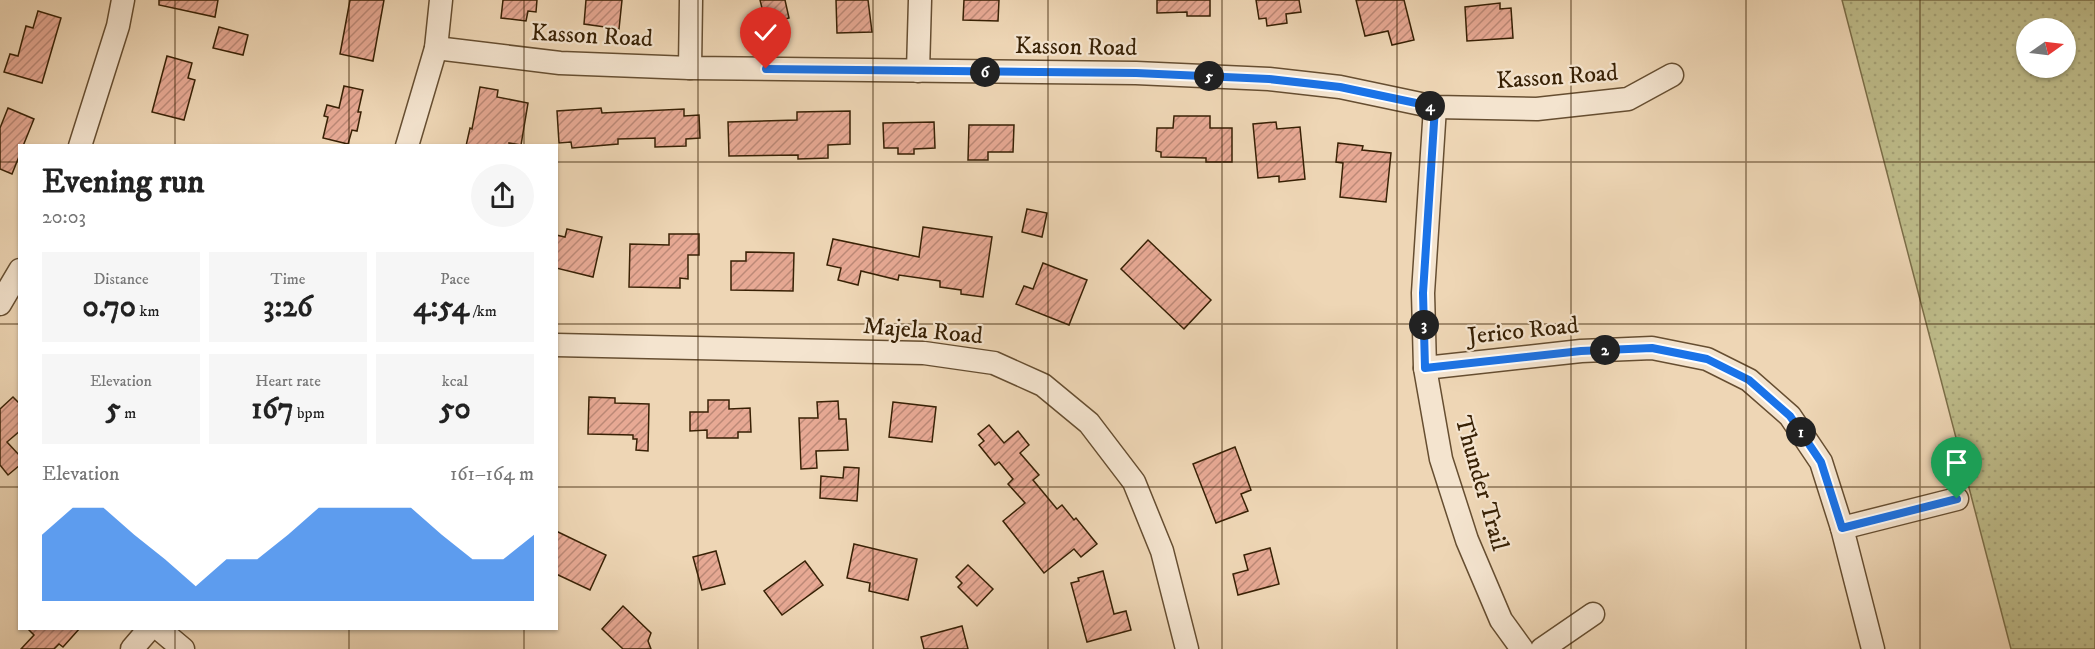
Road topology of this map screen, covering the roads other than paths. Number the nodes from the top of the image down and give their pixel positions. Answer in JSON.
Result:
{"nodes":[{"id":1,"x":123,"y":0,"type":"edge"},
{"id":2,"x":441,"y":0,"type":"edge"},
{"id":3,"x":691,"y":0,"type":"edge"},
{"id":4,"x":920,"y":0,"type":"edge"},
{"id":5,"x":436,"y":48,"type":"junction"},
{"id":6,"x":690,"y":68,"type":"junction"},
{"id":7,"x":918,"y":71,"type":"junction"},
{"id":8,"x":1672,"y":75,"type":"dead end"},
{"id":9,"x":1435,"y":107,"type":"junction"},
{"id":10,"x":81,"y":144,"type":"edge"},
{"id":11,"x":408,"y":144,"type":"edge"},
{"id":12,"x":18,"y":273,"type":"edge"},
{"id":13,"x":0,"y":304,"type":"edge"},
{"id":14,"x":558,"y":345,"type":"edge"},
{"id":15,"x":1425,"y":368,"type":"junction"},
{"id":16,"x":1957,"y":499,"type":"dead end"},
{"id":17,"x":1842,"y":528,"type":"junction"},
{"id":18,"x":1593,"y":614,"type":"dead end"},
{"id":19,"x":148,"y":630,"type":"edge"},
{"id":20,"x":160,"y":630,"type":"edge"},
{"id":21,"x":132,"y":649,"type":"edge"},
{"id":22,"x":183,"y":649,"type":"edge"},
{"id":23,"x":1187,"y":649,"type":"edge"},
{"id":24,"x":1522,"y":649,"type":"edge"},
{"id":25,"x":1542,"y":649,"type":"edge"},
{"id":26,"x":1873,"y":649,"type":"edge"}],
"edges":[{"from":1,"to":10,"type":"street"},
{"from":2,"to":5,"type":"street"},
{"from":3,"to":6,"type":"street"},
{"from":4,"to":7,"type":"street"},
{"from":5,"to":6,"type":"street","name":"Kasson Road"},
{"from":5,"to":11,"type":"street"},
{"from":6,"to":7,"type":"street","name":"Kasson Road"},
{"from":7,"to":9,"type":"street","name":"Kasson Road"},
{"from":8,"to":9,"type":"street","name":"Kasson Road"},
{"from":9,"to":15,"type":"street","name":"Thunder Trail"},
{"from":12,"to":13,"type":"street"},
{"from":14,"to":23,"type":"street","name":"Majela Road"},
{"from":15,"to":17,"type":"street","name":"Jerico Road"},
{"from":15,"to":24,"type":"street","name":"Thunder Trail"},
{"from":16,"to":17,"type":"street"},
{"from":17,"to":26,"type":"street","name":"Jerico Road"},
{"from":18,"to":25,"type":"street"},
{"from":19,"to":21,"type":"street"},
{"from":20,"to":22,"type":"street"}]}
